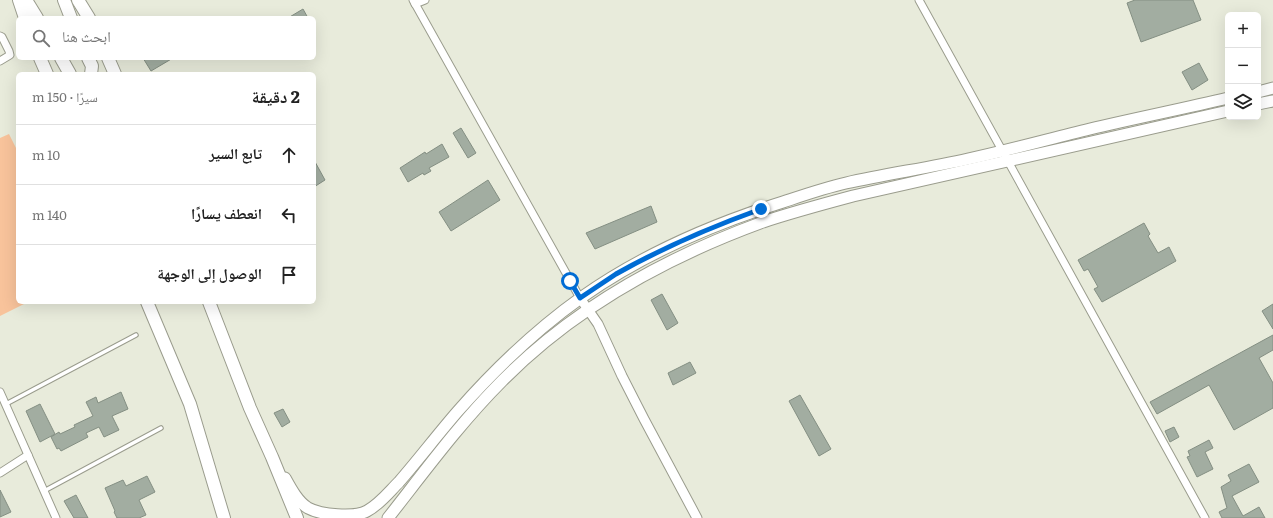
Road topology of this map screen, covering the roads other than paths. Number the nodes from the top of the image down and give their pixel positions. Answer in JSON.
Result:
{"nodes":[{"id":1,"x":19,"y":0,"type":"edge"},
{"id":2,"x":26,"y":0,"type":"edge"},
{"id":3,"x":64,"y":0,"type":"edge"},
{"id":4,"x":78,"y":0,"type":"edge"},
{"id":5,"x":425,"y":0,"type":"edge"},
{"id":6,"x":919,"y":0,"type":"edge"},
{"id":7,"x":414,"y":2,"type":"edge"},
{"id":8,"x":24,"y":16,"type":"edge"},
{"id":9,"x":35,"y":16,"type":"edge"},
{"id":10,"x":70,"y":16,"type":"edge"},
{"id":11,"x":87,"y":16,"type":"edge"},
{"id":12,"x":0,"y":36,"type":"edge"},
{"id":13,"x":41,"y":60,"type":"edge"},
{"id":14,"x":61,"y":60,"type":"edge"},
{"id":15,"x":89,"y":60,"type":"edge"},
{"id":16,"x":109,"y":60,"type":"edge"},
{"id":17,"x":0,"y":62,"type":"edge"},
{"id":18,"x":47,"y":72,"type":"edge"},
{"id":19,"x":69,"y":72,"type":"edge"},
{"id":20,"x":91,"y":72,"type":"edge"},
{"id":21,"x":114,"y":72,"type":"edge"},
{"id":22,"x":1273,"y":88,"type":"edge"},
{"id":23,"x":1261,"y":91,"type":"edge"},
{"id":24,"x":1225,"y":99,"type":"edge"},
{"id":25,"x":1273,"y":101,"type":"edge"},
{"id":26,"x":1261,"y":103,"type":"edge"},
{"id":27,"x":1225,"y":112,"type":"edge"},
{"id":28,"x":1002,"y":150,"type":"junction"},
{"id":29,"x":1008,"y":162,"type":"junction"},
{"id":30,"x":580,"y":298,"type":"junction"},
{"id":31,"x":148,"y":304,"type":"edge"},
{"id":32,"x":209,"y":304,"type":"edge"},
{"id":33,"x":588,"y":310,"type":"junction"},
{"id":34,"x":136,"y":335,"type":"dead end"},
{"id":35,"x":0,"y":392,"type":"edge"},
{"id":36,"x":3,"y":405,"type":"edge"},
{"id":37,"x":161,"y":428,"type":"dead end"},
{"id":38,"x":28,"y":455,"type":"junction"},
{"id":39,"x":272,"y":457,"type":"junction"},
{"id":40,"x":0,"y":473,"type":"edge"},
{"id":41,"x":44,"y":491,"type":"junction"},
{"id":42,"x":56,"y":518,"type":"edge"},
{"id":43,"x":223,"y":518,"type":"edge"},
{"id":44,"x":297,"y":518,"type":"edge"},
{"id":45,"x":388,"y":518,"type":"edge"},
{"id":46,"x":697,"y":518,"type":"edge"},
{"id":47,"x":1205,"y":518,"type":"edge"}],
"edges":[{"from":1,"to":8,"type":"highway"},
{"from":2,"to":9,"type":"highway"},
{"from":3,"to":10,"type":"highway"},
{"from":4,"to":11,"type":"highway"},
{"from":5,"to":7,"type":"street"},
{"from":6,"to":28,"type":"street"},
{"from":7,"to":30,"type":"street"},
{"from":12,"to":17,"type":"street"},
{"from":13,"to":18,"type":"highway"},
{"from":14,"to":19,"type":"highway"},
{"from":15,"to":20,"type":"highway"},
{"from":16,"to":21,"type":"highway"},
{"from":22,"to":23,"type":"main road"},
{"from":24,"to":28,"type":"main road"},
{"from":25,"to":26,"type":"main road"},
{"from":27,"to":29,"type":"main road"},
{"from":28,"to":29,"type":"street"},
{"from":28,"to":30,"type":"main road"},
{"from":29,"to":33,"type":"main road"},
{"from":29,"to":47,"type":"street"},
{"from":30,"to":33,"type":"street"},
{"from":30,"to":39,"type":"main road"},
{"from":31,"to":43,"type":"highway"},
{"from":32,"to":39,"type":"highway"},
{"from":33,"to":45,"type":"main road"},
{"from":33,"to":46,"type":"street"},
{"from":34,"to":36,"type":"lane"},
{"from":35,"to":36,"type":"street"},
{"from":36,"to":38,"type":"street"},
{"from":37,"to":41,"type":"lane"},
{"from":38,"to":40,"type":"street"},
{"from":38,"to":41,"type":"street"},
{"from":39,"to":44,"type":"highway"},
{"from":41,"to":42,"type":"street"}]}
